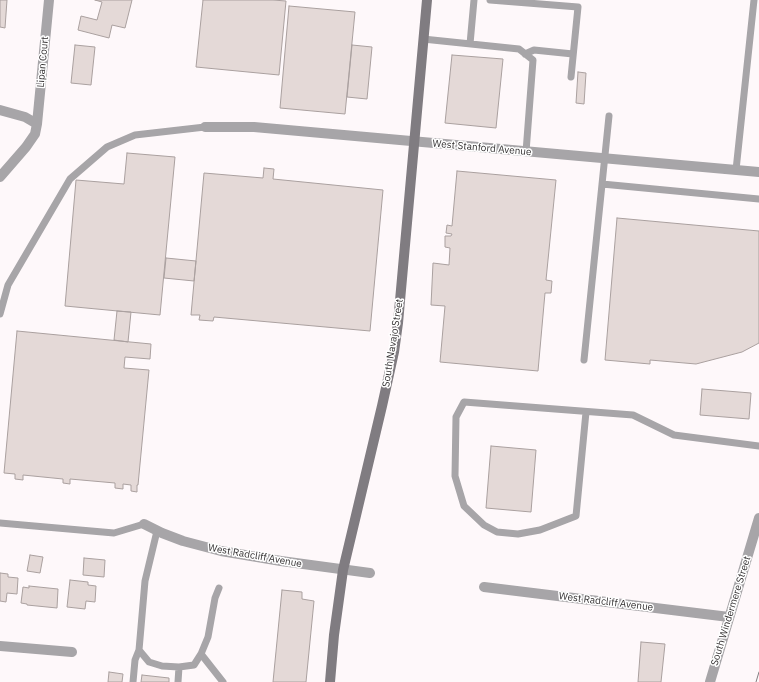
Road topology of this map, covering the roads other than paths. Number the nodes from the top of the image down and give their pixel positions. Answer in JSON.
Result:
{"nodes":[{"id":1,"x":49,"y":0,"type":"edge"},
{"id":2,"x":427,"y":0,"type":"edge"},
{"id":3,"x":474,"y":0,"type":"edge"},
{"id":4,"x":490,"y":0,"type":"edge"},
{"id":5,"x":754,"y":0,"type":"edge"},
{"id":6,"x":423,"y":39,"type":"junction"},
{"id":7,"x":470,"y":44,"type":"junction"},
{"id":8,"x":526,"y":54,"type":"junction"},
{"id":9,"x":573,"y":54,"type":"junction"},
{"id":10,"x":571,"y":77,"type":"dead end"},
{"id":11,"x":0,"y":110,"type":"edge"},
{"id":12,"x":609,"y":116,"type":"dead end"},
{"id":13,"x":37,"y":124,"type":"junction"},
{"id":14,"x":205,"y":127,"type":"joint"},
{"id":15,"x":414,"y":142,"type":"junction"},
{"id":16,"x":526,"y":152,"type":"junction"},
{"id":17,"x":605,"y":158,"type":"junction"},
{"id":18,"x":736,"y":170,"type":"junction"},
{"id":19,"x":759,"y":172,"type":"edge"},
{"id":20,"x":0,"y":177,"type":"edge"},
{"id":21,"x":602,"y":184,"type":"junction"},
{"id":22,"x":759,"y":199,"type":"edge"},
{"id":23,"x":0,"y":314,"type":"edge"},
{"id":24,"x":584,"y":360,"type":"dead end"},
{"id":25,"x":586,"y":412,"type":"junction"},
{"id":26,"x":759,"y":446,"type":"edge"},
{"id":27,"x":759,"y":518,"type":"edge"},
{"id":28,"x":0,"y":523,"type":"edge"},
{"id":29,"x":144,"y":524,"type":"joint"},
{"id":30,"x":157,"y":531,"type":"junction"},
{"id":31,"x":343,"y":570,"type":"junction"},
{"id":32,"x":370,"y":573,"type":"dead end"},
{"id":33,"x":484,"y":587,"type":"dead end"},
{"id":34,"x":219,"y":588,"type":"dead end"},
{"id":35,"x":729,"y":617,"type":"junction"},
{"id":36,"x":0,"y":646,"type":"edge"},
{"id":37,"x":139,"y":650,"type":"junction"},
{"id":38,"x":72,"y":652,"type":"dead end"},
{"id":39,"x":201,"y":654,"type":"junction"},
{"id":40,"x":179,"y":667,"type":"junction"},
{"id":41,"x":133,"y":682,"type":"edge"},
{"id":42,"x":178,"y":682,"type":"edge"},
{"id":43,"x":223,"y":682,"type":"edge"},
{"id":44,"x":330,"y":682,"type":"edge"},
{"id":45,"x":710,"y":682,"type":"edge"}],
"edges":[{"from":1,"to":13,"type":"street","name":"Lipan Court"},
{"from":2,"to":6,"type":"street","name":"South Navajo Street"},
{"from":3,"to":7,"type":"lane"},
{"from":4,"to":9,"type":"lane"},
{"from":5,"to":18,"type":"lane"},
{"from":6,"to":7,"type":"lane"},
{"from":6,"to":15,"type":"street","name":"South Navajo Street"},
{"from":7,"to":8,"type":"lane"},
{"from":8,"to":9,"type":"lane"},
{"from":8,"to":16,"type":"lane"},
{"from":9,"to":10,"type":"lane"},
{"from":11,"to":13,"type":"street"},
{"from":12,"to":17,"type":"lane"},
{"from":13,"to":20,"type":"street","name":"Lipan Court"},
{"from":14,"to":15,"type":"street","name":"West Stanford Avenue"},
{"from":14,"to":23,"type":"lane"},
{"from":15,"to":16,"type":"street","name":"West Stanford Avenue"},
{"from":15,"to":31,"type":"street","name":"South Navajo Street"},
{"from":16,"to":17,"type":"street","name":"West Stanford Avenue"},
{"from":17,"to":18,"type":"street","name":"West Stanford Avenue"},
{"from":17,"to":21,"type":"lane"},
{"from":18,"to":19,"type":"street","name":"West Stanford Avenue"},
{"from":21,"to":22,"type":"lane"},
{"from":21,"to":24,"type":"lane"},
{"from":25,"to":25,"type":"lane"},
{"from":25,"to":26,"type":"lane"},
{"from":27,"to":35,"type":"street","name":"South Windermere Street"},
{"from":28,"to":29,"type":"lane"},
{"from":29,"to":30,"type":"street","name":"West Radcliff Avenue"},
{"from":30,"to":31,"type":"street","name":"West Radcliff Avenue"},
{"from":30,"to":37,"type":"lane"},
{"from":31,"to":32,"type":"street","name":"West Radcliff Avenue"},
{"from":31,"to":44,"type":"street","name":"South Navajo Street"},
{"from":33,"to":35,"type":"street","name":"West Radcliff Avenue"},
{"from":34,"to":39,"type":"lane"},
{"from":35,"to":45,"type":"street","name":"South Windermere Street"},
{"from":36,"to":38,"type":"street"},
{"from":37,"to":40,"type":"lane"},
{"from":37,"to":41,"type":"lane"},
{"from":39,"to":40,"type":"lane"},
{"from":39,"to":43,"type":"lane"},
{"from":40,"to":42,"type":"lane"}]}
